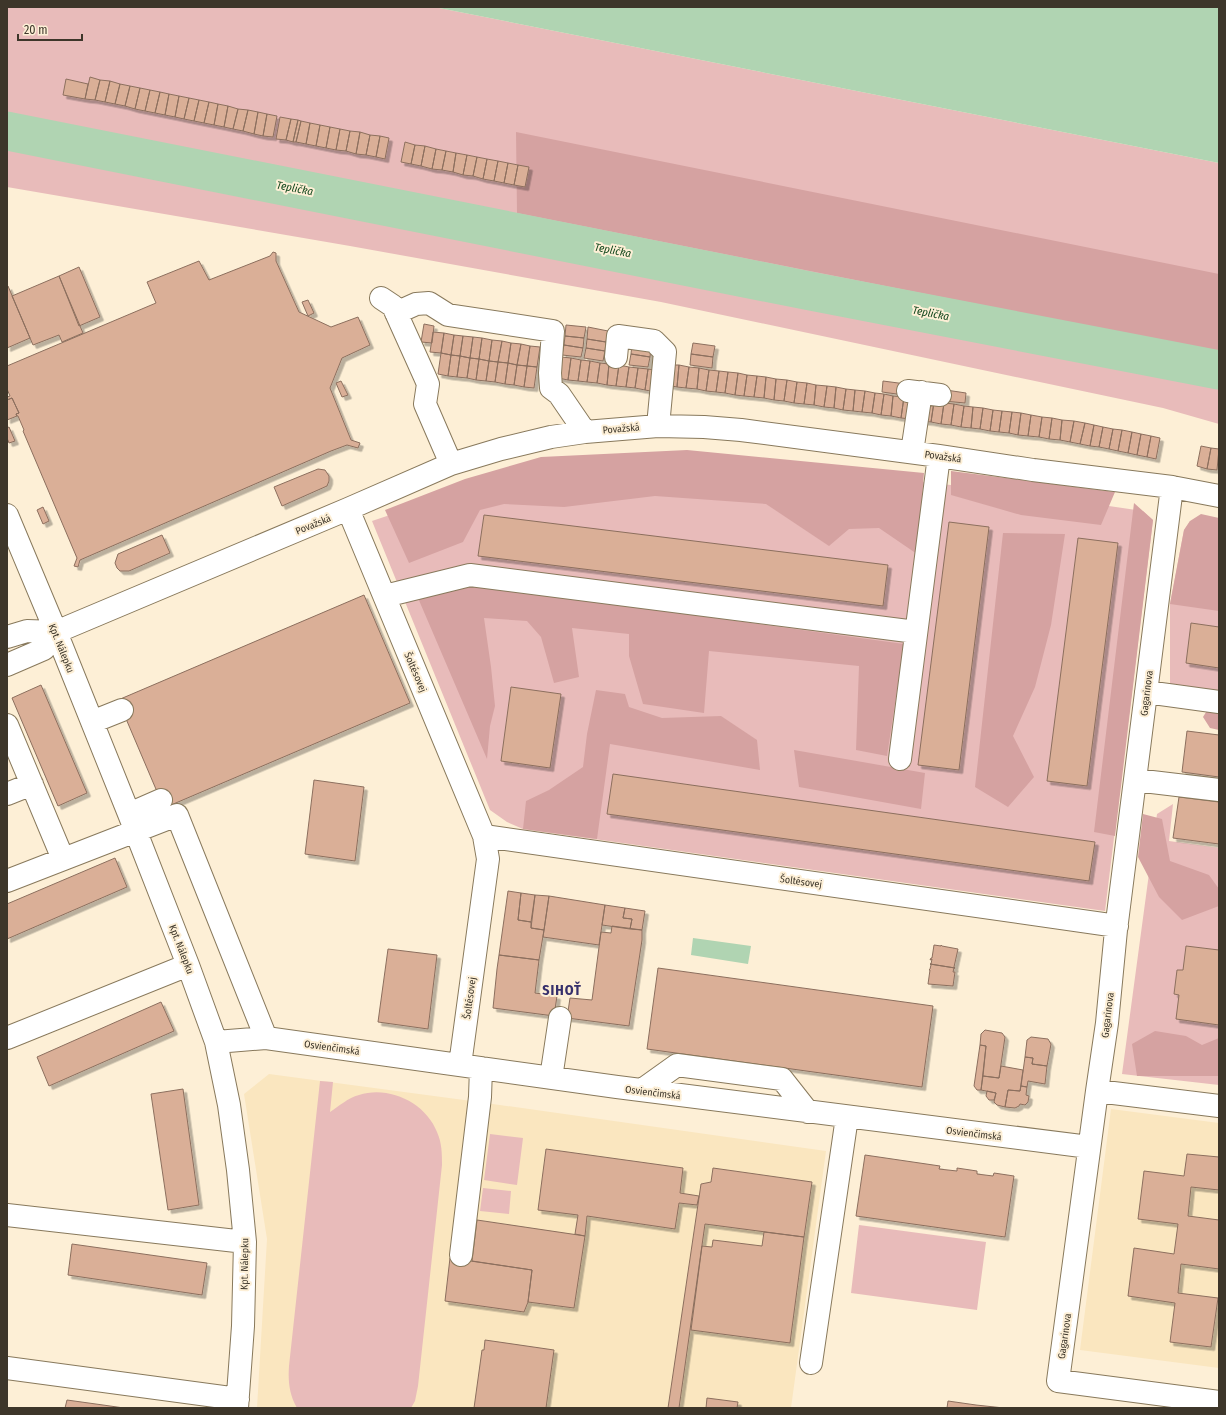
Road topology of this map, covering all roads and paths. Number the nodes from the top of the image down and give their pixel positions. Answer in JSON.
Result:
{"nodes":[{"id":1,"x":616,"y":357,"type":"dead end"},
{"id":2,"x":923,"y":393,"type":"dead end"},
{"id":3,"x":658,"y":426,"type":"junction"},
{"id":4,"x":585,"y":432,"type":"junction"},
{"id":5,"x":912,"y":452,"type":"junction"},
{"id":6,"x":939,"y":456,"type":"junction"},
{"id":7,"x":451,"y":464,"type":"junction"},
{"id":8,"x":1172,"y":487,"type":"junction"},
{"id":9,"x":1219,"y":496,"type":"edge"},
{"id":10,"x":348,"y":510,"type":"junction"},
{"id":11,"x":9,"y":526,"type":"edge"},
{"id":12,"x":384,"y":596,"type":"junction"},
{"id":13,"x":56,"y":632,"type":"junction"},
{"id":14,"x":916,"y":632,"type":"junction"},
{"id":15,"x":7,"y":637,"type":"edge"},
{"id":16,"x":7,"y":665,"type":"edge"},
{"id":17,"x":1146,"y":692,"type":"junction"},
{"id":18,"x":1219,"y":702,"type":"edge"},
{"id":19,"x":122,"y":710,"type":"dead end"},
{"id":20,"x":92,"y":722,"type":"junction"},
{"id":21,"x":7,"y":725,"type":"edge"},
{"id":22,"x":900,"y":759,"type":"dead end"},
{"id":23,"x":1135,"y":780,"type":"junction"},
{"id":24,"x":32,"y":784,"type":"junction"},
{"id":25,"x":1219,"y":790,"type":"edge"},
{"id":26,"x":7,"y":794,"type":"edge"},
{"id":27,"x":161,"y":800,"type":"dead end"},
{"id":28,"x":132,"y":822,"type":"junction"},
{"id":29,"x":484,"y":836,"type":"junction"},
{"id":30,"x":63,"y":859,"type":"junction"},
{"id":31,"x":7,"y":881,"type":"edge"},
{"id":32,"x":1117,"y":926,"type":"junction"},
{"id":33,"x":188,"y":965,"type":"junction"},
{"id":34,"x":560,"y":1018,"type":"dead end"},
{"id":35,"x":7,"y":1038,"type":"edge"},
{"id":36,"x":266,"y":1038,"type":"junction"},
{"id":37,"x":216,"y":1042,"type":"junction"},
{"id":38,"x":471,"y":1067,"type":"junction"},
{"id":39,"x":551,"y":1078,"type":"junction"},
{"id":40,"x":642,"y":1090,"type":"junction"},
{"id":41,"x":1097,"y":1091,"type":"junction"},
{"id":42,"x":1219,"y":1106,"type":"edge"},
{"id":43,"x":808,"y":1112,"type":"junction"},
{"id":44,"x":847,"y":1117,"type":"junction"},
{"id":45,"x":1089,"y":1148,"type":"junction"},
{"id":46,"x":7,"y":1215,"type":"edge"},
{"id":47,"x":245,"y":1242,"type":"junction"},
{"id":48,"x":461,"y":1255,"type":"dead end"},
{"id":49,"x":811,"y":1363,"type":"dead end"},
{"id":50,"x":7,"y":1368,"type":"edge"},
{"id":51,"x":1219,"y":1402,"type":"edge"},
{"id":52,"x":237,"y":1403,"type":"edge"}],
"edges":[{"from":1,"to":3,"type":"street"},
{"from":2,"to":5,"type":"street"},
{"from":3,"to":4,"type":"street","name":"Považská"},
{"from":3,"to":5,"type":"street","name":"Považská"},
{"from":4,"to":7,"type":"street","name":"Považská"},
{"from":4,"to":7,"type":"street"},
{"from":5,"to":6,"type":"street","name":"Považská"},
{"from":6,"to":8,"type":"street","name":"Považská"},
{"from":6,"to":14,"type":"street"},
{"from":7,"to":10,"type":"street","name":"Považská"},
{"from":8,"to":9,"type":"street","name":"Považská"},
{"from":8,"to":17,"type":"street","name":"Gagarinova"},
{"from":10,"to":12,"type":"street","name":"Šoltésovej"},
{"from":10,"to":13,"type":"street","name":"Považská"},
{"from":11,"to":13,"type":"street","name":"Kpt. Nálepku"},
{"from":12,"to":14,"type":"street"},
{"from":12,"to":29,"type":"street","name":"Šoltésovej"},
{"from":13,"to":15,"type":"street"},
{"from":13,"to":16,"type":"street"},
{"from":13,"to":20,"type":"street","name":"Kpt. Nálepku"},
{"from":14,"to":22,"type":"street"},
{"from":17,"to":18,"type":"street"},
{"from":17,"to":23,"type":"street","name":"Gagarinova"},
{"from":19,"to":20,"type":"street"},
{"from":20,"to":28,"type":"street","name":"Kpt. Nálepku"},
{"from":21,"to":24,"type":"street"},
{"from":23,"to":25,"type":"street"},
{"from":23,"to":32,"type":"street","name":"Gagarinova"},
{"from":24,"to":26,"type":"street"},
{"from":24,"to":30,"type":"street"},
{"from":27,"to":28,"type":"street"},
{"from":28,"to":30,"type":"street"},
{"from":28,"to":33,"type":"street","name":"Kpt. Nálepku"},
{"from":28,"to":36,"type":"street"},
{"from":29,"to":32,"type":"street","name":"Šoltésovej"},
{"from":29,"to":38,"type":"street","name":"Šoltésovej"},
{"from":30,"to":31,"type":"street"},
{"from":32,"to":41,"type":"street","name":"Gagarinova"},
{"from":33,"to":35,"type":"street"},
{"from":33,"to":37,"type":"street","name":"Kpt. Nálepku"},
{"from":34,"to":39,"type":"street"},
{"from":36,"to":37,"type":"street","name":"Osvienčimská"},
{"from":36,"to":38,"type":"street","name":"Osvienčimská"},
{"from":37,"to":47,"type":"street","name":"Kpt. Nálepku"},
{"from":38,"to":39,"type":"street","name":"Osvienčimská"},
{"from":38,"to":48,"type":"street","name":"Šoltésovej"},
{"from":39,"to":40,"type":"street","name":"Osvienčimská"},
{"from":40,"to":43,"type":"street","name":"Osvienčimská"},
{"from":40,"to":43,"type":"street"},
{"from":41,"to":42,"type":"street"},
{"from":41,"to":45,"type":"street","name":"Gagarinova"},
{"from":43,"to":44,"type":"street","name":"Osvienčimská"},
{"from":44,"to":45,"type":"street","name":"Osvienčimská"},
{"from":44,"to":49,"type":"street"},
{"from":45,"to":51,"type":"street","name":"Gagarinova"},
{"from":46,"to":47,"type":"street"},
{"from":47,"to":52,"type":"street","name":"Kpt. Nálepku"},
{"from":50,"to":52,"type":"street"}]}
